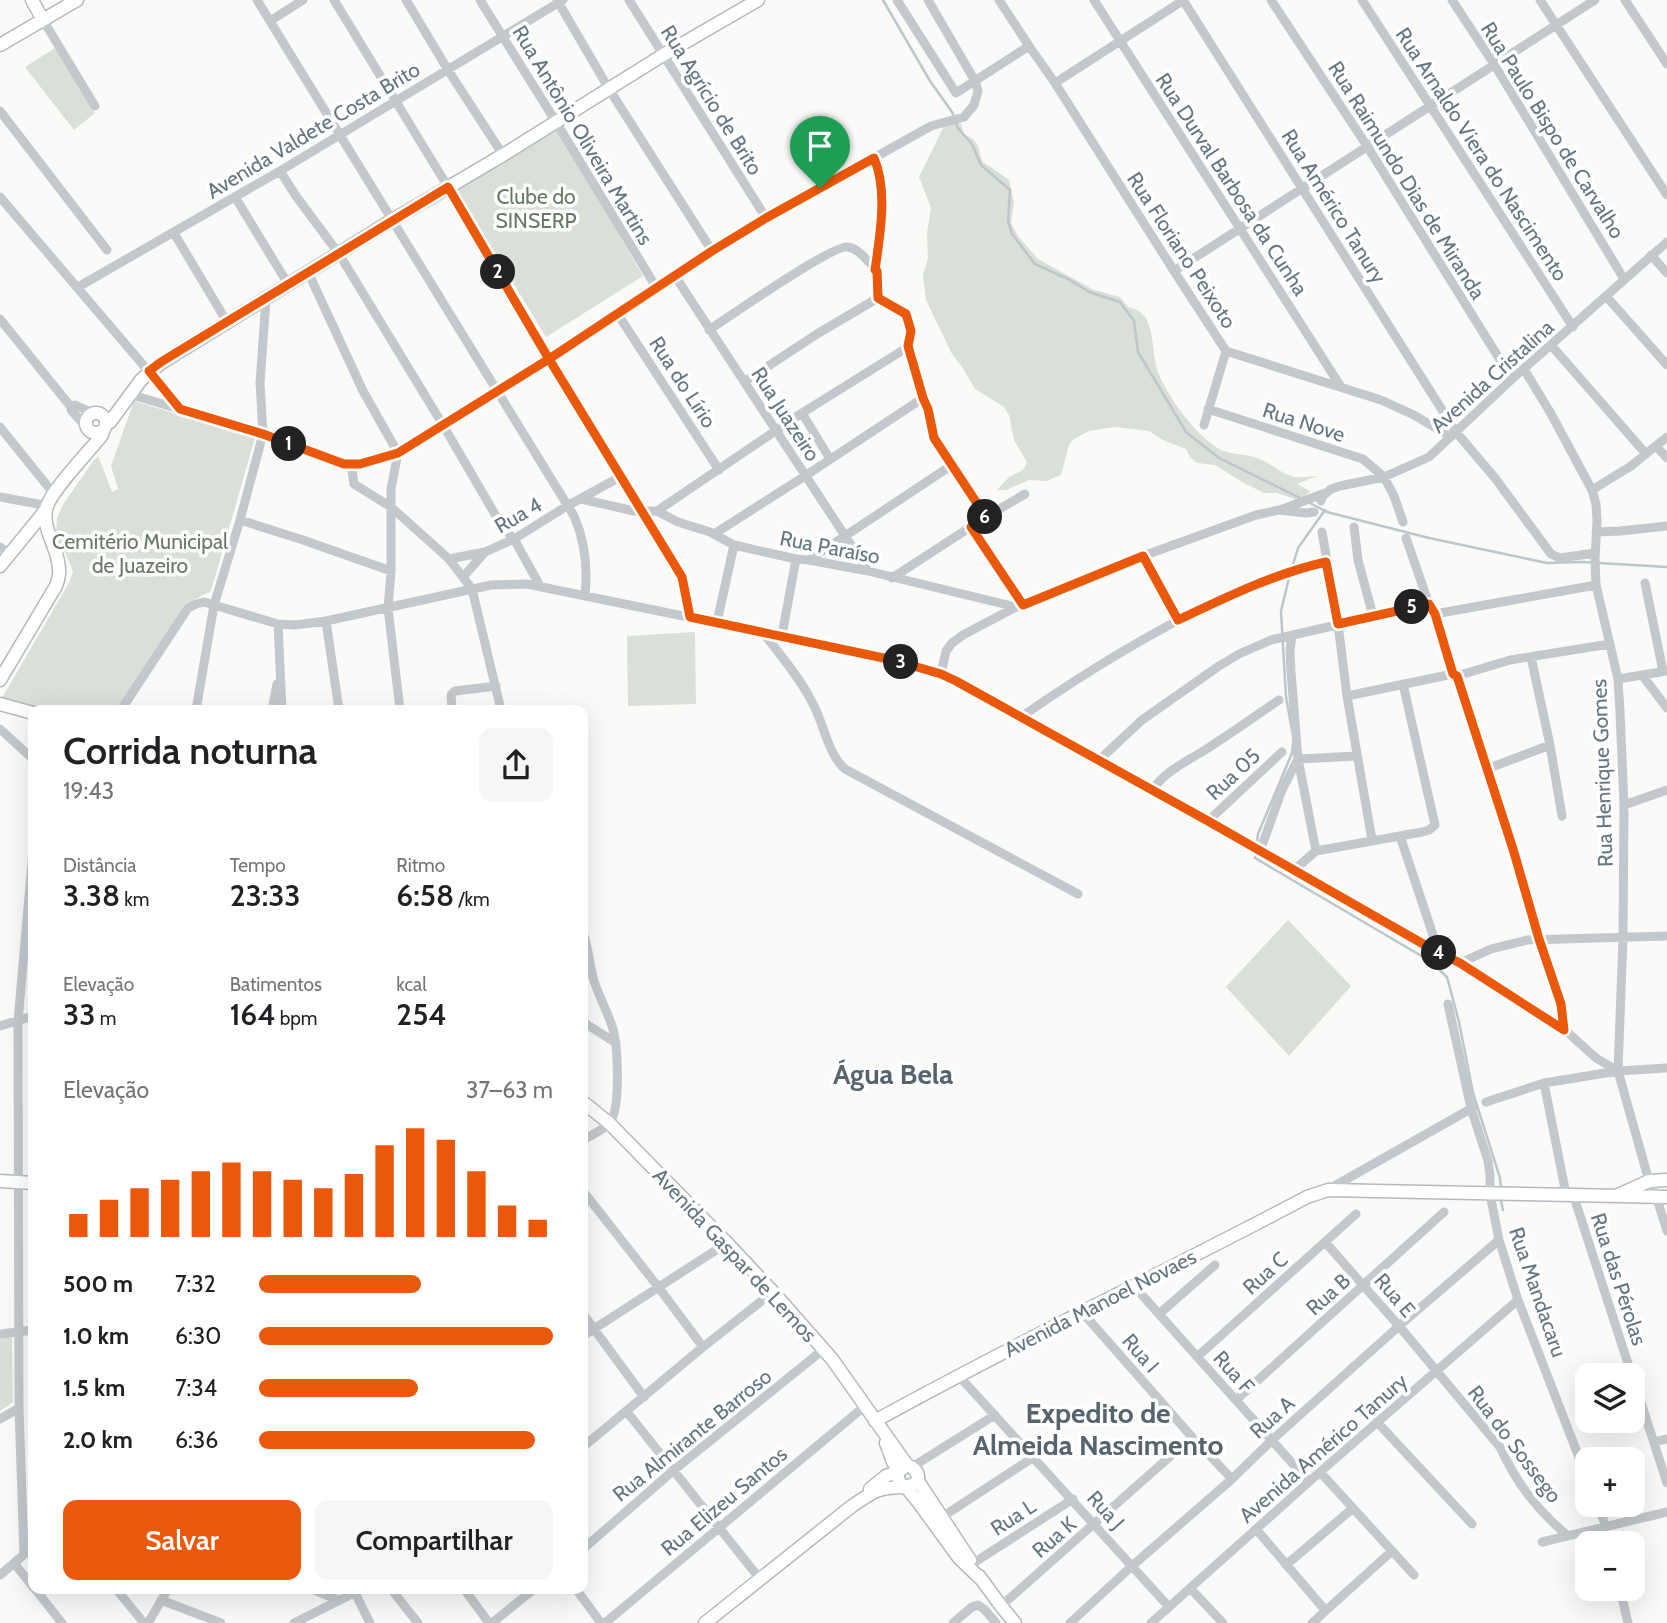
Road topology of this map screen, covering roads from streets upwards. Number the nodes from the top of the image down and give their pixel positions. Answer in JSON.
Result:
{"nodes":[{"id":1,"x":32,"y":0,"type":"edge"},
{"id":2,"x":77,"y":0,"type":"edge"},
{"id":3,"x":257,"y":0,"type":"edge"},
{"id":4,"x":303,"y":0,"type":"edge"},
{"id":5,"x":334,"y":0,"type":"edge"},
{"id":6,"x":406,"y":0,"type":"edge"},
{"id":7,"x":481,"y":0,"type":"edge"},
{"id":8,"x":629,"y":0,"type":"edge"},
{"id":9,"x":758,"y":0,"type":"edge"},
{"id":10,"x":897,"y":0,"type":"edge"},
{"id":11,"x":928,"y":0,"type":"edge"},
{"id":12,"x":999,"y":0,"type":"edge"},
{"id":13,"x":1094,"y":0,"type":"edge"},
{"id":14,"x":1183,"y":0,"type":"edge"},
{"id":15,"x":1271,"y":0,"type":"edge"},
{"id":16,"x":1362,"y":0,"type":"edge"},
{"id":17,"x":1452,"y":0,"type":"edge"},
{"id":18,"x":1539,"y":0,"type":"edge"},
{"id":19,"x":1595,"y":0,"type":"edge"},
{"id":20,"x":1625,"y":0,"type":"edge"},
{"id":21,"x":559,"y":1,"type":"edge"},
{"id":22,"x":43,"y":20,"type":"junction"},
{"id":23,"x":270,"y":21,"type":"junction"},
{"id":24,"x":1556,"y":26,"type":"junction"},
{"id":25,"x":502,"y":37,"type":"junction"},
{"id":26,"x":1120,"y":40,"type":"junction"},
{"id":27,"x":0,"y":45,"type":"edge"},
{"id":28,"x":1028,"y":46,"type":"junction"},
{"id":29,"x":663,"y":55,"type":"junction"},
{"id":30,"x":1494,"y":64,"type":"junction"},
{"id":31,"x":1667,"y":64,"type":"edge"},
{"id":32,"x":448,"y":70,"type":"junction"},
{"id":33,"x":975,"y":81,"type":"junction"},
{"id":34,"x":1055,"y":83,"type":"junction"},
{"id":35,"x":609,"y":89,"type":"junction"},
{"id":36,"x":395,"y":102,"type":"junction"},
{"id":37,"x":95,"y":106,"type":"dead end"},
{"id":38,"x":1430,"y":106,"type":"junction"},
{"id":39,"x":0,"y":111,"type":"edge"},
{"id":40,"x":556,"y":122,"type":"junction"},
{"id":41,"x":340,"y":135,"type":"junction"},
{"id":42,"x":1367,"y":146,"type":"junction"},
{"id":43,"x":503,"y":155,"type":"junction"},
{"id":44,"x":874,"y":158,"type":"junction"},
{"id":45,"x":280,"y":171,"type":"junction"},
{"id":46,"x":448,"y":187,"type":"junction"},
{"id":47,"x":1302,"y":188,"type":"junction"},
{"id":48,"x":1667,"y":195,"type":"edge"},
{"id":49,"x":0,"y":197,"type":"edge"},
{"id":50,"x":235,"y":197,"type":"junction"},
{"id":51,"x":766,"y":218,"type":"junction"},
{"id":52,"x":391,"y":221,"type":"junction"},
{"id":53,"x":1240,"y":229,"type":"junction"},
{"id":54,"x":174,"y":233,"type":"junction"},
{"id":55,"x":1667,"y":242,"type":"edge"},
{"id":56,"x":107,"y":250,"type":"dead end"},
{"id":57,"x":712,"y":251,"type":"junction"},
{"id":58,"x":339,"y":254,"type":"junction"},
{"id":59,"x":1651,"y":255,"type":"junction"},
{"id":60,"x":875,"y":270,"type":"junction"},
{"id":61,"x":1174,"y":271,"type":"junction"},
{"id":62,"x":308,"y":272,"type":"junction"},
{"id":63,"x":1667,"y":273,"type":"edge"},
{"id":64,"x":675,"y":276,"type":"junction"},
{"id":65,"x":1624,"y":279,"type":"junction"},
{"id":66,"x":288,"y":284,"type":"junction"},
{"id":67,"x":78,"y":287,"type":"junction"},
{"id":68,"x":656,"y":287,"type":"junction"},
{"id":69,"x":1606,"y":296,"type":"junction"},
{"id":70,"x":878,"y":298,"type":"junction"},
{"id":71,"x":266,"y":299,"type":"junction"},
{"id":72,"x":617,"y":313,"type":"junction"},
{"id":73,"x":0,"y":319,"type":"edge"},
{"id":74,"x":227,"y":322,"type":"junction"},
{"id":75,"x":1573,"y":327,"type":"junction"},
{"id":76,"x":709,"y":330,"type":"junction"},
{"id":77,"x":1551,"y":345,"type":"junction"},
{"id":78,"x":908,"y":346,"type":"junction"},
{"id":79,"x":1227,"y":351,"type":"junction"},
{"id":80,"x":549,"y":359,"type":"junction"},
{"id":81,"x":1667,"y":365,"type":"edge"},
{"id":82,"x":1524,"y":369,"type":"junction"},
{"id":83,"x":149,"y":371,"type":"junction"},
{"id":84,"x":1513,"y":379,"type":"junction"},
{"id":85,"x":744,"y":382,"type":"junction"},
{"id":86,"x":1341,"y":387,"type":"junction"},
{"id":87,"x":496,"y":392,"type":"junction"},
{"id":88,"x":129,"y":394,"type":"junction"},
{"id":89,"x":923,"y":398,"type":"junction"},
{"id":90,"x":71,"y":407,"type":"junction"},
{"id":91,"x":180,"y":409,"type":"junction"},
{"id":92,"x":1208,"y":409,"type":"junction"},
{"id":93,"x":94,"y":413,"type":"junction"},
{"id":94,"x":802,"y":413,"type":"junction"},
{"id":95,"x":443,"y":425,"type":"junction"},
{"id":96,"x":1204,"y":425,"type":"dead end"},
{"id":97,"x":0,"y":427,"type":"edge"},
{"id":98,"x":96,"y":428,"type":"junction"},
{"id":99,"x":776,"y":431,"type":"junction"},
{"id":100,"x":263,"y":434,"type":"junction"},
{"id":101,"x":1453,"y":434,"type":"junction"},
{"id":102,"x":1667,"y":437,"type":"edge"},
{"id":103,"x":1656,"y":446,"type":"junction"},
{"id":104,"x":398,"y":453,"type":"junction"},
{"id":105,"x":1646,"y":454,"type":"junction"},
{"id":106,"x":1667,"y":458,"type":"edge"},
{"id":107,"x":830,"y":459,"type":"junction"},
{"id":108,"x":351,"y":464,"type":"junction"},
{"id":109,"x":952,"y":466,"type":"junction"},
{"id":110,"x":719,"y":470,"type":"junction"},
{"id":111,"x":805,"y":476,"type":"junction"},
{"id":112,"x":620,"y":477,"type":"junction"},
{"id":113,"x":1384,"y":477,"type":"junction"},
{"id":114,"x":1592,"y":490,"type":"junction"},
{"id":115,"x":54,"y":494,"type":"junction"},
{"id":116,"x":1025,"y":494,"type":"dead end"},
{"id":117,"x":0,"y":497,"type":"edge"},
{"id":118,"x":581,"y":499,"type":"junction"},
{"id":119,"x":391,"y":506,"type":"junction"},
{"id":120,"x":567,"y":506,"type":"junction"},
{"id":121,"x":1279,"y":510,"type":"junction"},
{"id":122,"x":45,"y":511,"type":"junction"},
{"id":123,"x":637,"y":511,"type":"junction"},
{"id":124,"x":657,"y":511,"type":"junction"},
{"id":125,"x":1314,"y":512,"type":"dead end"},
{"id":126,"x":986,"y":517,"type":"junction"},
{"id":127,"x":240,"y":520,"type":"junction"},
{"id":128,"x":1404,"y":522,"type":"dead end"},
{"id":129,"x":1667,"y":526,"type":"edge"},
{"id":130,"x":971,"y":527,"type":"junction"},
{"id":131,"x":1354,"y":527,"type":"dead end"},
{"id":132,"x":1597,"y":531,"type":"junction"},
{"id":133,"x":1322,"y":532,"type":"dead end"},
{"id":134,"x":714,"y":534,"type":"junction"},
{"id":135,"x":846,"y":536,"type":"junction"},
{"id":136,"x":1406,"y":538,"type":"dead end"},
{"id":137,"x":514,"y":539,"type":"junction"},
{"id":138,"x":734,"y":545,"type":"junction"},
{"id":139,"x":4,"y":551,"type":"edge"},
{"id":140,"x":485,"y":552,"type":"junction"},
{"id":141,"x":1143,"y":556,"type":"junction"},
{"id":142,"x":1595,"y":556,"type":"junction"},
{"id":143,"x":450,"y":559,"type":"junction"},
{"id":144,"x":796,"y":559,"type":"junction"},
{"id":145,"x":809,"y":560,"type":"junction"},
{"id":146,"x":1326,"y":562,"type":"junction"},
{"id":147,"x":0,"y":566,"type":"edge"},
{"id":148,"x":391,"y":571,"type":"junction"},
{"id":149,"x":868,"y":571,"type":"junction"},
{"id":150,"x":463,"y":577,"type":"junction"},
{"id":151,"x":892,"y":578,"type":"junction"},
{"id":152,"x":1595,"y":582,"type":"junction"},
{"id":153,"x":1645,"y":583,"type":"dead end"},
{"id":154,"x":540,"y":586,"type":"junction"},
{"id":155,"x":472,"y":589,"type":"junction"},
{"id":156,"x":585,"y":595,"type":"junction"},
{"id":157,"x":1429,"y":604,"type":"junction"},
{"id":158,"x":214,"y":605,"type":"junction"},
{"id":159,"x":1020,"y":606,"type":"junction"},
{"id":160,"x":387,"y":608,"type":"junction"},
{"id":161,"x":1435,"y":614,"type":"junction"},
{"id":162,"x":1373,"y":616,"type":"junction"},
{"id":163,"x":690,"y":617,"type":"junction"},
{"id":164,"x":1178,"y":620,"type":"junction"},
{"id":165,"x":326,"y":621,"type":"junction"},
{"id":166,"x":717,"y":622,"type":"junction"},
{"id":167,"x":278,"y":624,"type":"junction"},
{"id":168,"x":1338,"y":624,"type":"junction"},
{"id":169,"x":762,"y":631,"type":"junction"},
{"id":170,"x":782,"y":635,"type":"junction"},
{"id":171,"x":1290,"y":636,"type":"junction"},
{"id":172,"x":1610,"y":643,"type":"junction"},
{"id":173,"x":1531,"y":657,"type":"junction"},
{"id":174,"x":1665,"y":671,"type":"edge"},
{"id":175,"x":279,"y":672,"type":"junction"},
{"id":176,"x":941,"y":674,"type":"junction"},
{"id":177,"x":1455,"y":675,"type":"junction"},
{"id":178,"x":1642,"y":675,"type":"junction"},
{"id":179,"x":1618,"y":679,"type":"junction"},
{"id":180,"x":0,"y":680,"type":"edge"},
{"id":181,"x":1403,"y":684,"type":"junction"},
{"id":182,"x":496,"y":686,"type":"junction"},
{"id":183,"x":1347,"y":696,"type":"junction"},
{"id":184,"x":1279,"y":700,"type":"dead end"},
{"id":185,"x":0,"y":704,"type":"edge"},
{"id":186,"x":124,"y":705,"type":"edge"},
{"id":187,"x":197,"y":705,"type":"edge"},
{"id":188,"x":273,"y":705,"type":"edge"},
{"id":189,"x":282,"y":705,"type":"edge"},
{"id":190,"x":337,"y":705,"type":"edge"},
{"id":191,"x":399,"y":705,"type":"edge"},
{"id":192,"x":452,"y":705,"type":"edge"},
{"id":193,"x":500,"y":705,"type":"edge"},
{"id":194,"x":1667,"y":708,"type":"edge"},
{"id":195,"x":28,"y":712,"type":"edge"},
{"id":196,"x":1021,"y":717,"type":"junction"},
{"id":197,"x":0,"y":729,"type":"edge"},
{"id":198,"x":1550,"y":745,"type":"junction"},
{"id":199,"x":1282,"y":752,"type":"dead end"},
{"id":200,"x":28,"y":754,"type":"edge"},
{"id":201,"x":1357,"y":756,"type":"junction"},
{"id":202,"x":1298,"y":759,"type":"junction"},
{"id":203,"x":1098,"y":761,"type":"junction"},
{"id":204,"x":1487,"y":769,"type":"junction"},
{"id":205,"x":1152,"y":790,"type":"junction"},
{"id":206,"x":1667,"y":790,"type":"edge"},
{"id":207,"x":1623,"y":805,"type":"junction"},
{"id":208,"x":1562,"y":816,"type":"dead end"},
{"id":209,"x":1208,"y":821,"type":"junction"},
{"id":210,"x":1401,"y":836,"type":"junction"},
{"id":211,"x":1372,"y":840,"type":"junction"},
{"id":212,"x":1260,"y":851,"type":"junction"},
{"id":213,"x":1316,"y":851,"type":"junction"},
{"id":214,"x":1294,"y":870,"type":"junction"},
{"id":215,"x":1078,"y":894,"type":"dead end"},
{"id":216,"x":28,"y":908,"type":"edge"},
{"id":217,"x":1667,"y":936,"type":"edge"},
{"id":218,"x":1623,"y":938,"type":"junction"},
{"id":219,"x":1539,"y":939,"type":"junction"},
{"id":220,"x":588,"y":953,"type":"edge"},
{"id":221,"x":1439,"y":953,"type":"junction"},
{"id":222,"x":1460,"y":963,"type":"junction"},
{"id":223,"x":1448,"y":1004,"type":"dead end"},
{"id":224,"x":28,"y":1018,"type":"edge"},
{"id":225,"x":18,"y":1021,"type":"junction"},
{"id":226,"x":588,"y":1025,"type":"edge"},
{"id":227,"x":0,"y":1027,"type":"edge"},
{"id":228,"x":1564,"y":1030,"type":"junction"},
{"id":229,"x":616,"y":1042,"type":"junction"},
{"id":230,"x":1667,"y":1068,"type":"edge"},
{"id":231,"x":1618,"y":1070,"type":"junction"},
{"id":232,"x":1544,"y":1083,"type":"junction"},
{"id":233,"x":1486,"y":1102,"type":"dead end"},
{"id":234,"x":588,"y":1106,"type":"edge"},
{"id":235,"x":1473,"y":1108,"type":"junction"},
{"id":236,"x":609,"y":1124,"type":"junction"},
{"id":237,"x":588,"y":1137,"type":"edge"},
{"id":238,"x":1667,"y":1180,"type":"edge"},
{"id":239,"x":0,"y":1181,"type":"edge"},
{"id":240,"x":1649,"y":1181,"type":"junction"},
{"id":241,"x":18,"y":1182,"type":"junction"},
{"id":242,"x":28,"y":1183,"type":"edge"},
{"id":243,"x":1328,"y":1190,"type":"junction"},
{"id":244,"x":1490,"y":1194,"type":"junction"},
{"id":245,"x":1569,"y":1194,"type":"junction"},
{"id":246,"x":1613,"y":1196,"type":"junction"},
{"id":247,"x":588,"y":1197,"type":"edge"},
{"id":248,"x":1662,"y":1197,"type":"edge"},
{"id":249,"x":1444,"y":1212,"type":"dead end"},
{"id":250,"x":1356,"y":1214,"type":"dead end"},
{"id":251,"x":1667,"y":1231,"type":"edge"},
{"id":252,"x":1499,"y":1240,"type":"junction"},
{"id":253,"x":1325,"y":1242,"type":"junction"},
{"id":254,"x":727,"y":1243,"type":"junction"},
{"id":255,"x":1215,"y":1265,"type":"dead end"},
{"id":256,"x":1133,"y":1286,"type":"junction"},
{"id":257,"x":1364,"y":1286,"type":"junction"},
{"id":258,"x":659,"y":1288,"type":"junction"},
{"id":259,"x":773,"y":1292,"type":"junction"},
{"id":260,"x":1518,"y":1300,"type":"junction"},
{"id":261,"x":1082,"y":1312,"type":"junction"},
{"id":262,"x":1159,"y":1314,"type":"junction"},
{"id":263,"x":588,"y":1321,"type":"edge"},
{"id":264,"x":1399,"y":1326,"type":"junction"},
{"id":265,"x":594,"y":1329,"type":"junction"},
{"id":266,"x":28,"y":1331,"type":"edge"},
{"id":267,"x":19,"y":1332,"type":"junction"},
{"id":268,"x":588,"y":1333,"type":"edge"},
{"id":269,"x":0,"y":1334,"type":"edge"},
{"id":270,"x":703,"y":1347,"type":"junction"},
{"id":271,"x":824,"y":1349,"type":"junction"},
{"id":272,"x":1197,"y":1357,"type":"junction"},
{"id":273,"x":1627,"y":1363,"type":"edge"},
{"id":274,"x":1437,"y":1371,"type":"junction"},
{"id":275,"x":958,"y":1375,"type":"junction"},
{"id":276,"x":644,"y":1397,"type":"junction"},
{"id":277,"x":1236,"y":1400,"type":"junction"},
{"id":278,"x":865,"y":1406,"type":"junction"},
{"id":279,"x":19,"y":1408,"type":"junction"},
{"id":280,"x":627,"y":1412,"type":"junction"},
{"id":281,"x":995,"y":1415,"type":"junction"},
{"id":282,"x":1645,"y":1415,"type":"edge"},
{"id":283,"x":0,"y":1419,"type":"edge"},
{"id":284,"x":1377,"y":1422,"type":"junction"},
{"id":285,"x":878,"y":1424,"type":"junction"},
{"id":286,"x":1192,"y":1437,"type":"junction"},
{"id":287,"x":1667,"y":1439,"type":"edge"},
{"id":288,"x":1272,"y":1440,"type":"junction"},
{"id":289,"x":1654,"y":1442,"type":"junction"},
{"id":290,"x":588,"y":1443,"type":"edge"},
{"id":291,"x":1575,"y":1447,"type":"edge"},
{"id":292,"x":1034,"y":1457,"type":"junction"},
{"id":293,"x":906,"y":1468,"type":"junction"},
{"id":294,"x":674,"y":1470,"type":"junction"},
{"id":295,"x":1320,"y":1472,"type":"junction"},
{"id":296,"x":1232,"y":1479,"type":"junction"},
{"id":297,"x":1309,"y":1482,"type":"junction"},
{"id":298,"x":1667,"y":1483,"type":"edge"},
{"id":299,"x":912,"y":1484,"type":"junction"},
{"id":300,"x":1073,"y":1499,"type":"junction"},
{"id":301,"x":852,"y":1506,"type":"junction"},
{"id":302,"x":1352,"y":1508,"type":"junction"},
{"id":303,"x":1667,"y":1512,"type":"edge"},
{"id":304,"x":942,"y":1517,"type":"junction"},
{"id":305,"x":1602,"y":1517,"type":"edge"},
{"id":306,"x":1095,"y":1524,"type":"junction"},
{"id":307,"x":1472,"y":1524,"type":"dead end"},
{"id":308,"x":720,"y":1527,"type":"junction"},
{"id":309,"x":1606,"y":1527,"type":"junction"},
{"id":310,"x":1256,"y":1530,"type":"junction"},
{"id":311,"x":1607,"y":1531,"type":"edge"},
{"id":312,"x":1568,"y":1536,"type":"junction"},
{"id":313,"x":1542,"y":1542,"type":"dead end"},
{"id":314,"x":588,"y":1545,"type":"edge"},
{"id":315,"x":1392,"y":1551,"type":"junction"},
{"id":316,"x":28,"y":1552,"type":"edge"},
{"id":317,"x":24,"y":1555,"type":"junction"},
{"id":318,"x":14,"y":1563,"type":"junction"},
{"id":319,"x":972,"y":1564,"type":"junction"},
{"id":320,"x":1286,"y":1565,"type":"junction"},
{"id":321,"x":1132,"y":1566,"type":"junction"},
{"id":322,"x":0,"y":1575,"type":"edge"},
{"id":323,"x":1414,"y":1575,"type":"dead end"},
{"id":324,"x":760,"y":1579,"type":"junction"},
{"id":325,"x":28,"y":1580,"type":"edge"},
{"id":326,"x":982,"y":1580,"type":"junction"},
{"id":327,"x":1190,"y":1588,"type":"junction"},
{"id":328,"x":39,"y":1594,"type":"edge"},
{"id":329,"x":120,"y":1594,"type":"edge"},
{"id":330,"x":165,"y":1594,"type":"edge"},
{"id":331,"x":333,"y":1594,"type":"edge"},
{"id":332,"x":352,"y":1594,"type":"edge"},
{"id":333,"x":360,"y":1594,"type":"edge"},
{"id":334,"x":395,"y":1594,"type":"edge"},
{"id":335,"x":468,"y":1594,"type":"edge"},
{"id":336,"x":528,"y":1594,"type":"edge"},
{"id":337,"x":580,"y":1594,"type":"edge"},
{"id":338,"x":161,"y":1600,"type":"junction"},
{"id":339,"x":338,"y":1600,"type":"junction"},
{"id":340,"x":1623,"y":1601,"type":"edge"},
{"id":341,"x":1001,"y":1606,"type":"junction"},
{"id":342,"x":1169,"y":1607,"type":"junction"},
{"id":343,"x":1325,"y":1610,"type":"junction"},
{"id":344,"x":62,"y":1623,"type":"edge"},
{"id":345,"x":146,"y":1623,"type":"edge"},
{"id":346,"x":221,"y":1623,"type":"edge"},
{"id":347,"x":294,"y":1623,"type":"edge"},
{"id":348,"x":370,"y":1623,"type":"edge"},
{"id":349,"x":418,"y":1623,"type":"edge"},
{"id":350,"x":490,"y":1623,"type":"edge"},
{"id":351,"x":603,"y":1623,"type":"edge"},
{"id":352,"x":705,"y":1623,"type":"edge"},
{"id":353,"x":953,"y":1623,"type":"edge"},
{"id":354,"x":996,"y":1623,"type":"edge"},
{"id":355,"x":1015,"y":1623,"type":"edge"},
{"id":356,"x":1070,"y":1623,"type":"edge"},
{"id":357,"x":1151,"y":1623,"type":"edge"},
{"id":358,"x":1223,"y":1623,"type":"edge"},
{"id":359,"x":1312,"y":1623,"type":"edge"},
{"id":360,"x":1628,"y":1623,"type":"edge"}],
"edges":[{"from":1,"to":22,"type":"street"},
{"from":2,"to":22,"type":"street"},
{"from":3,"to":23,"type":"street"},
{"from":4,"to":23,"type":"street"},
{"from":5,"to":36,"type":"street"},
{"from":6,"to":32,"type":"street"},
{"from":7,"to":25,"type":"street","name":"Rua Antônio Oliveira Martins"},
{"from":8,"to":29,"type":"street","name":"Rua Agrício de Brito"},
{"from":9,"to":29,"type":"street"},
{"from":10,"to":33,"type":"street"},
{"from":11,"to":33,"type":"street"},
{"from":12,"to":28,"type":"street","name":"Rua Floriano Peixoto"},
{"from":13,"to":26,"type":"street","name":"Rua Durval Barbosa da Cunha"},
{"from":14,"to":26,"type":"street"},
{"from":14,"to":47,"type":"street","name":"Rua Américo Tanury"},
{"from":15,"to":42,"type":"street","name":"Rua Raimundo Dias de Miranda"},
{"from":16,"to":38,"type":"street","name":"Rua Arnaldo Viera do Nascimento"},
{"from":17,"to":30,"type":"street","name":"Rua Paulo Bispo de Carvalho"},
{"from":18,"to":24,"type":"street"},
{"from":19,"to":24,"type":"street"},
{"from":20,"to":31,"type":"street"},
{"from":21,"to":25,"type":"street","name":"Avenida Valdete Costa Brito"},
{"from":21,"to":35,"type":"street"},
{"from":22,"to":27,"type":"street"},
{"from":22,"to":37,"type":"street"},
{"from":23,"to":41,"type":"street"},
{"from":24,"to":30,"type":"street"},
{"from":24,"to":48,"type":"street"},
{"from":25,"to":32,"type":"street","name":"Avenida Valdete Costa Brito"},
{"from":25,"to":40,"type":"street","name":"Rua Antônio Oliveira Martins"},
{"from":26,"to":34,"type":"street"},
{"from":26,"to":53,"type":"street","name":"Rua Durval Barbosa da Cunha"},
{"from":28,"to":33,"type":"street"},
{"from":28,"to":34,"type":"street","name":"Rua Floriano Peixoto"},
{"from":29,"to":35,"type":"street"},
{"from":29,"to":51,"type":"street","name":"Rua Agrício de Brito"},
{"from":30,"to":38,"type":"street"},
{"from":30,"to":65,"type":"street","name":"Rua Paulo Bispo de Carvalho"},
{"from":32,"to":36,"type":"street","name":"Avenida Valdete Costa Brito"},
{"from":32,"to":43,"type":"street"},
{"from":33,"to":44,"type":"street"},
{"from":34,"to":61,"type":"street","name":"Rua Floriano Peixoto"},
{"from":35,"to":40,"type":"street"},
{"from":35,"to":57,"type":"street"},
{"from":36,"to":41,"type":"street","name":"Avenida Valdete Costa Brito"},
{"from":36,"to":46,"type":"street"},
{"from":38,"to":42,"type":"street"},
{"from":38,"to":75,"type":"street","name":"Rua Arnaldo Viera do Nascimento"},
{"from":39,"to":56,"type":"street"},
{"from":40,"to":43,"type":"street"},
{"from":40,"to":68,"type":"street","name":"Rua Antônio Oliveira Martins"},
{"from":41,"to":45,"type":"street","name":"Avenida Valdete Costa Brito"},
{"from":41,"to":52,"type":"street"},
{"from":42,"to":47,"type":"street"},
{"from":42,"to":84,"type":"street","name":"Rua Raimundo Dias de Miranda"},
{"from":43,"to":46,"type":"street"},
{"from":44,"to":51,"type":"street"},
{"from":44,"to":60,"type":"street"},
{"from":45,"to":50,"type":"street","name":"Avenida Valdete Costa Brito"},
{"from":45,"to":58,"type":"street"},
{"from":46,"to":52,"type":"street"},
{"from":46,"to":80,"type":"street"},
{"from":47,"to":53,"type":"street"},
{"from":47,"to":101,"type":"street","name":"Rua Américo Tanury"},
{"from":49,"to":67,"type":"street"},
{"from":50,"to":54,"type":"street","name":"Avenida Valdete Costa Brito"},
{"from":50,"to":66,"type":"street"},
{"from":51,"to":57,"type":"street"},
{"from":52,"to":58,"type":"street"},
{"from":52,"to":87,"type":"street"},
{"from":53,"to":61,"type":"street"},
{"from":53,"to":86,"type":"street","name":"Rua Durval Barbosa da Cunha"},
{"from":54,"to":67,"type":"street","name":"Avenida Valdete Costa Brito"},
{"from":54,"to":74,"type":"street"},
{"from":55,"to":59,"type":"street","name":"Avenida Cristalina"},
{"from":57,"to":64,"type":"street"},
{"from":58,"to":62,"type":"street"},
{"from":58,"to":95,"type":"street"},
{"from":59,"to":63,"type":"street"},
{"from":59,"to":65,"type":"street","name":"Avenida Cristalina"},
{"from":60,"to":70,"type":"street"},
{"from":60,"to":76,"type":"street"},
{"from":61,"to":79,"type":"street","name":"Rua Floriano Peixoto"},
{"from":62,"to":66,"type":"street"},
{"from":62,"to":104,"type":"street"},
{"from":64,"to":68,"type":"street"},
{"from":64,"to":76,"type":"street","name":"Rua Juazeiro"},
{"from":65,"to":69,"type":"street","name":"Avenida Cristalina"},
{"from":66,"to":71,"type":"street"},
{"from":67,"to":83,"type":"street"},
{"from":68,"to":72,"type":"street"},
{"from":69,"to":75,"type":"street","name":"Avenida Cristalina"},
{"from":69,"to":81,"type":"street"},
{"from":70,"to":78,"type":"street"},
{"from":70,"to":85,"type":"street"},
{"from":71,"to":74,"type":"street"},
{"from":71,"to":100,"type":"street"},
{"from":72,"to":80,"type":"street"},
{"from":72,"to":110,"type":"street","name":"Rua do Lírio"},
{"from":73,"to":90,"type":"street"},
{"from":74,"to":83,"type":"street"},
{"from":75,"to":77,"type":"street","name":"Avenida Cristalina"},
{"from":76,"to":85,"type":"street","name":"Rua Juazeiro"},
{"from":77,"to":82,"type":"street","name":"Avenida Cristalina"},
{"from":77,"to":105,"type":"street"},
{"from":78,"to":89,"type":"street"},
{"from":78,"to":94,"type":"street"},
{"from":79,"to":86,"type":"street","name":"Rua Floriano Peixoto"},
{"from":79,"to":92,"type":"street"},
{"from":80,"to":87,"type":"street"},
{"from":80,"to":112,"type":"street"},
{"from":82,"to":84,"type":"street","name":"Avenida Cristalina"},
{"from":82,"to":114,"type":"street","name":"Rua Henrique Gomes"},
{"from":83,"to":88,"type":"street"},
{"from":83,"to":91,"type":"street"},
{"from":84,"to":101,"type":"street","name":"Avenida Cristalina"},
{"from":85,"to":99,"type":"street","name":"Rua Juazeiro"},
{"from":86,"to":101,"type":"street","name":"Rua Floriano Peixoto"},
{"from":87,"to":95,"type":"street"},
{"from":87,"to":120,"type":"street"},
{"from":88,"to":91,"type":"street"},
{"from":88,"to":93,"type":"street"},
{"from":88,"to":98,"type":"street"},
{"from":89,"to":107,"type":"street"},
{"from":89,"to":109,"type":"street"},
{"from":90,"to":93,"type":"street"},
{"from":90,"to":98,"type":"street"},
{"from":91,"to":100,"type":"street"},
{"from":92,"to":96,"type":"street"},
{"from":92,"to":113,"type":"street","name":"Rua Nove"},
{"from":93,"to":98,"type":"street"},
{"from":94,"to":99,"type":"street"},
{"from":94,"to":107,"type":"street"},
{"from":95,"to":104,"type":"street"},
{"from":95,"to":137,"type":"street"},
{"from":97,"to":115,"type":"street"},
{"from":98,"to":115,"type":"street"},
{"from":99,"to":110,"type":"street"},
{"from":99,"to":111,"type":"street","name":"Rua Juazeiro"},
{"from":100,"to":108,"type":"street"},
{"from":100,"to":127,"type":"street"},
{"from":101,"to":113,"type":"street","name":"Avenida Cristalina"},
{"from":101,"to":142,"type":"street"},
{"from":102,"to":103,"type":"street"},
{"from":103,"to":105,"type":"street"},
{"from":103,"to":106,"type":"street"},
{"from":104,"to":108,"type":"street"},
{"from":104,"to":119,"type":"street"},
{"from":105,"to":114,"type":"street"},
{"from":107,"to":111,"type":"street"},
{"from":108,"to":119,"type":"street"},
{"from":109,"to":126,"type":"street"},
{"from":109,"to":135,"type":"street"},
{"from":110,"to":124,"type":"street"},
{"from":111,"to":134,"type":"street"},
{"from":111,"to":135,"type":"street","name":"Rua Juazeiro"},
{"from":112,"to":118,"type":"street"},
{"from":112,"to":123,"type":"street"},
{"from":113,"to":121,"type":"street","name":"Avenida Cristalina"},
{"from":113,"to":128,"type":"street"},
{"from":114,"to":132,"type":"street","name":"Rua Henrique Gomes"},
{"from":115,"to":122,"type":"street"},
{"from":116,"to":126,"type":"street"},
{"from":117,"to":122,"type":"street"},
{"from":118,"to":120,"type":"street"},
{"from":118,"to":123,"type":"street","name":"Rua Paraíso"},
{"from":119,"to":143,"type":"street"},
{"from":119,"to":148,"type":"street"},
{"from":120,"to":137,"type":"street","name":"Rua 4"},
{"from":120,"to":156,"type":"street"},
{"from":121,"to":125,"type":"street"},
{"from":121,"to":141,"type":"street"},
{"from":122,"to":139,"type":"street"},
{"from":122,"to":180,"type":"street"},
{"from":123,"to":124,"type":"street","name":"Rua Paraíso"},
{"from":123,"to":163,"type":"street"},
{"from":124,"to":134,"type":"street","name":"Rua Paraíso"},
{"from":126,"to":130,"type":"street"},
{"from":127,"to":148,"type":"street"},
{"from":127,"to":158,"type":"street"},
{"from":129,"to":132,"type":"street"},
{"from":130,"to":151,"type":"street"},
{"from":130,"to":159,"type":"street"},
{"from":131,"to":162,"type":"street"},
{"from":132,"to":142,"type":"street","name":"Rua Henrique Gomes"},
{"from":133,"to":146,"type":"street"},
{"from":134,"to":138,"type":"street","name":"Rua Paraíso"},
{"from":135,"to":145,"type":"street"},
{"from":135,"to":149,"type":"street","name":"Rua Juazeiro"},
{"from":136,"to":157,"type":"street"},
{"from":137,"to":140,"type":"street","name":"Rua 4"},
{"from":137,"to":154,"type":"street"},
{"from":138,"to":144,"type":"street","name":"Rua Paraíso"},
{"from":138,"to":166,"type":"street"},
{"from":139,"to":147,"type":"street"},
{"from":140,"to":143,"type":"street","name":"Rua 4"},
{"from":140,"to":150,"type":"street","name":"Rua 4"},
{"from":141,"to":159,"type":"street"},
{"from":141,"to":164,"type":"street"},
{"from":142,"to":152,"type":"street","name":"Rua Henrique Gomes"},
{"from":143,"to":150,"type":"street"},
{"from":144,"to":145,"type":"street","name":"Rua Paraíso"},
{"from":144,"to":170,"type":"street"},
{"from":145,"to":149,"type":"street","name":"Rua Paraíso"},
{"from":146,"to":164,"type":"street"},
{"from":146,"to":168,"type":"street"},
{"from":148,"to":160,"type":"street"},
{"from":149,"to":151,"type":"street","name":"Rua Paraíso"},
{"from":150,"to":155,"type":"street"},
{"from":151,"to":159,"type":"street","name":"Rua Paraíso"},
{"from":152,"to":161,"type":"street"},
{"from":152,"to":172,"type":"street","name":"Rua Henrique Gomes"},
{"from":153,"to":174,"type":"street"},
{"from":154,"to":155,"type":"street"},
{"from":154,"to":156,"type":"street"},
{"from":155,"to":160,"type":"street"},
{"from":155,"to":182,"type":"street"},
{"from":156,"to":163,"type":"street"},
{"from":157,"to":161,"type":"street"},
{"from":157,"to":162,"type":"street"},
{"from":158,"to":167,"type":"street"},
{"from":158,"to":186,"type":"street"},
{"from":158,"to":187,"type":"street"},
{"from":159,"to":176,"type":"street"},
{"from":160,"to":165,"type":"street"},
{"from":160,"to":191,"type":"street"},
{"from":161,"to":177,"type":"street"},
{"from":162,"to":168,"type":"street"},
{"from":163,"to":166,"type":"street"},
{"from":164,"to":196,"type":"street"},
{"from":165,"to":167,"type":"street"},
{"from":165,"to":190,"type":"street"},
{"from":166,"to":169,"type":"street"},
{"from":167,"to":175,"type":"street"},
{"from":168,"to":171,"type":"street"},
{"from":168,"to":183,"type":"street"},
{"from":169,"to":170,"type":"street"},
{"from":169,"to":215,"type":"street"},
{"from":170,"to":176,"type":"street"},
{"from":171,"to":202,"type":"street"},
{"from":171,"to":203,"type":"street"},
{"from":172,"to":173,"type":"street"},
{"from":172,"to":179,"type":"street","name":"Rua Henrique Gomes"},
{"from":173,"to":177,"type":"street"},
{"from":173,"to":198,"type":"street"},
{"from":174,"to":178,"type":"street"},
{"from":175,"to":188,"type":"street"},
{"from":175,"to":189,"type":"street"},
{"from":176,"to":196,"type":"street"},
{"from":177,"to":181,"type":"street"},
{"from":177,"to":204,"type":"street"},
{"from":178,"to":179,"type":"street"},
{"from":178,"to":194,"type":"street"},
{"from":179,"to":207,"type":"street","name":"Rua Henrique Gomes"},
{"from":181,"to":183,"type":"street"},
{"from":181,"to":210,"type":"street"},
{"from":182,"to":192,"type":"street"},
{"from":182,"to":193,"type":"street"},
{"from":183,"to":201,"type":"street"},
{"from":184,"to":205,"type":"street"},
{"from":185,"to":195,"type":"street"},
{"from":196,"to":203,"type":"street"},
{"from":197,"to":200,"type":"street"},
{"from":198,"to":204,"type":"street"},
{"from":198,"to":208,"type":"street"},
{"from":199,"to":209,"type":"street","name":"Rua 05"},
{"from":201,"to":202,"type":"street"},
{"from":201,"to":211,"type":"street"},
{"from":202,"to":212,"type":"street"},
{"from":202,"to":213,"type":"street"},
{"from":203,"to":205,"type":"street"},
{"from":204,"to":219,"type":"street"},
{"from":205,"to":209,"type":"street"},
{"from":206,"to":207,"type":"street"},
{"from":207,"to":218,"type":"street","name":"Rua Henrique Gomes"},
{"from":209,"to":212,"type":"street"},
{"from":210,"to":211,"type":"street"},
{"from":210,"to":221,"type":"street"},
{"from":211,"to":213,"type":"street"},
{"from":212,"to":214,"type":"street"},
{"from":213,"to":214,"type":"street"},
{"from":214,"to":221,"type":"street"},
{"from":216,"to":225,"type":"street"},
{"from":217,"to":218,"type":"street"},
{"from":218,"to":219,"type":"street"},
{"from":218,"to":231,"type":"street","name":"Rua Henrique Gomes"},
{"from":219,"to":222,"type":"street"},
{"from":219,"to":228,"type":"street"},
{"from":220,"to":229,"type":"street"},
{"from":221,"to":222,"type":"street"},
{"from":222,"to":228,"type":"street"},
{"from":223,"to":235,"type":"street","name":"Rua Mandacaru"},
{"from":224,"to":225,"type":"street"},
{"from":225,"to":227,"type":"street"},
{"from":225,"to":241,"type":"street"},
{"from":226,"to":229,"type":"street"},
{"from":228,"to":231,"type":"street"},
{"from":229,"to":236,"type":"street"},
{"from":230,"to":231,"type":"street"},
{"from":231,"to":232,"type":"street"},
{"from":231,"to":240,"type":"street","name":"Rua Henrique Gomes"},
{"from":232,"to":233,"type":"street"},
{"from":232,"to":245,"type":"street","name":"Rua das Pérolas"},
{"from":234,"to":236,"type":"street","name":"Avenida Gaspar de Lemos"},
{"from":235,"to":243,"type":"street"},
{"from":235,"to":244,"type":"street","name":"Rua Mandacaru"},
{"from":236,"to":237,"type":"street"},
{"from":236,"to":254,"type":"street","name":"Avenida Gaspar de Lemos"},
{"from":238,"to":240,"type":"street"},
{"from":239,"to":241,"type":"street"},
{"from":240,"to":246,"type":"street"},
{"from":240,"to":248,"type":"street","name":"Rua Henrique Gomes"},
{"from":241,"to":242,"type":"street"},
{"from":241,"to":267,"type":"street"},
{"from":243,"to":244,"type":"street"},
{"from":243,"to":256,"type":"street","name":"Avenida Manoel Novaes"},
{"from":244,"to":245,"type":"street"},
{"from":244,"to":252,"type":"street","name":"Rua Mandacaru"},
{"from":245,"to":246,"type":"street"},
{"from":245,"to":273,"type":"street","name":"Rua das Pérolas"},
{"from":246,"to":248,"type":"street"},
{"from":247,"to":258,"type":"street"},
{"from":248,"to":251,"type":"street","name":"Rua Henrique Gomes"},
{"from":249,"to":257,"type":"street","name":"Rua B"},
{"from":250,"to":253,"type":"street","name":"Rua C"},
{"from":252,"to":260,"type":"street","name":"Rua Mandacaru"},
{"from":252,"to":264,"type":"street","name":"Rua A"},
{"from":253,"to":257,"type":"street","name":"Rua E"},
{"from":253,"to":272,"type":"street","name":"Rua C"},
{"from":254,"to":258,"type":"street"},
{"from":254,"to":259,"type":"street","name":"Avenida Gaspar de Lemos"},
{"from":255,"to":262,"type":"street"},
{"from":256,"to":261,"type":"street","name":"Avenida Manoel Novaes"},
{"from":256,"to":262,"type":"street","name":"Rua F"},
{"from":257,"to":264,"type":"street","name":"Rua E"},
{"from":257,"to":277,"type":"street","name":"Rua B"},
{"from":258,"to":265,"type":"street"},
{"from":258,"to":270,"type":"street"},
{"from":259,"to":270,"type":"street"},
{"from":259,"to":271,"type":"street","name":"Avenida Gaspar de Lemos"},
{"from":260,"to":274,"type":"street","name":"Avenida Américo Tanury"},
{"from":260,"to":291,"type":"street","name":"Rua Mandacaru"},
{"from":261,"to":275,"type":"street","name":"Avenida Manoel Novaes"},
{"from":261,"to":286,"type":"street","name":"Rua I"},
{"from":262,"to":272,"type":"street","name":"Rua F"},
{"from":263,"to":265,"type":"street"},
{"from":264,"to":274,"type":"street","name":"Rua E"},
{"from":264,"to":288,"type":"street","name":"Rua A"},
{"from":265,"to":268,"type":"street"},
{"from":265,"to":276,"type":"street"},
{"from":266,"to":267,"type":"street"},
{"from":267,"to":269,"type":"street"},
{"from":267,"to":279,"type":"street"},
{"from":270,"to":276,"type":"street"},
{"from":271,"to":278,"type":"street","name":"Avenida Gaspar de Lemos"},
{"from":271,"to":294,"type":"street","name":"Rua Almirante Barroso"},
{"from":272,"to":277,"type":"street","name":"Rua F"},
{"from":274,"to":284,"type":"street","name":"Avenida Américo Tanury"},
{"from":274,"to":312,"type":"street","name":"Rua do Sossego"},
{"from":275,"to":281,"type":"street","name":"Rua J"},
{"from":275,"to":285,"type":"street","name":"Avenida Manoel Novaes"},
{"from":276,"to":280,"type":"street"},
{"from":277,"to":288,"type":"street","name":"Rua F"},
{"from":278,"to":285,"type":"street","name":"Avenida Gaspar de Lemos"},
{"from":278,"to":308,"type":"street","name":"Rua Elizeu Santos"},
{"from":279,"to":283,"type":"street"},
{"from":279,"to":317,"type":"street"},
{"from":280,"to":290,"type":"street"},
{"from":280,"to":294,"type":"street"},
{"from":281,"to":292,"type":"street","name":"Rua J"},
{"from":281,"to":293,"type":"street"},
{"from":282,"to":289,"type":"street","name":"Rua das Pérolas"},
{"from":284,"to":295,"type":"street","name":"Avenida Américo Tanury"},
{"from":284,"to":307,"type":"street"},
{"from":285,"to":293,"type":"street","name":"Avenida Gaspar de Lemos"},
{"from":286,"to":296,"type":"street","name":"Rua I"},
{"from":286,"to":306,"type":"street","name":"Rua K"},
{"from":287,"to":289,"type":"street"},
{"from":288,"to":296,"type":"street","name":"Rua A"},
{"from":288,"to":297,"type":"street","name":"Rua F"},
{"from":289,"to":298,"type":"street","name":"Rua das Pérolas"},
{"from":292,"to":300,"type":"street","name":"Rua J"},
{"from":292,"to":304,"type":"street"},
{"from":293,"to":299,"type":"street"},
{"from":293,"to":299,"type":"street"},
{"from":293,"to":301,"type":"street"},
{"from":294,"to":308,"type":"street"},
{"from":294,"to":314,"type":"street","name":"Rua Almirante Barroso"},
{"from":295,"to":297,"type":"street","name":"Avenida Américo Tanury"},
{"from":295,"to":302,"type":"street"},
{"from":296,"to":321,"type":"street","name":"Rua A"},
{"from":297,"to":310,"type":"street","name":"Avenida Américo Tanury"},
{"from":299,"to":301,"type":"street"},
{"from":299,"to":304,"type":"street"},
{"from":299,"to":326,"type":"street"},
{"from":300,"to":306,"type":"street","name":"Rua J"},
{"from":300,"to":319,"type":"street","name":"Rua L"},
{"from":301,"to":324,"type":"street"},
{"from":302,"to":315,"type":"street"},
{"from":302,"to":320,"type":"street"},
{"from":303,"to":309,"type":"street"},
{"from":304,"to":319,"type":"street"},
{"from":305,"to":309,"type":"street"},
{"from":306,"to":321,"type":"street","name":"Rua J"},
{"from":306,"to":341,"type":"street","name":"Rua K"},
{"from":308,"to":324,"type":"street"},
{"from":308,"to":351,"type":"street","name":"Rua Elizeu Santos"},
{"from":309,"to":311,"type":"street"},
{"from":309,"to":312,"type":"street"},
{"from":310,"to":320,"type":"street"},
{"from":310,"to":327,"type":"street","name":"Avenida Américo Tanury"},
{"from":312,"to":313,"type":"street"},
{"from":315,"to":323,"type":"street"},
{"from":315,"to":343,"type":"street"},
{"from":316,"to":317,"type":"street"},
{"from":317,"to":318,"type":"street"},
{"from":318,"to":322,"type":"street"},
{"from":318,"to":325,"type":"street"},
{"from":319,"to":326,"type":"street"},
{"from":320,"to":343,"type":"street"},
{"from":321,"to":342,"type":"street","name":"Rua J"},
{"from":321,"to":356,"type":"street","name":"Rua A"},
{"from":324,"to":352,"type":"street"},
{"from":326,"to":341,"type":"street"},
{"from":327,"to":342,"type":"street","name":"Avenida Américo Tanury"},
{"from":327,"to":358,"type":"street"},
{"from":328,"to":344,"type":"street"},
{"from":329,"to":345,"type":"street"},
{"from":330,"to":338,"type":"street"},
{"from":331,"to":339,"type":"street"},
{"from":332,"to":339,"type":"street"},
{"from":333,"to":348,"type":"street"},
{"from":334,"to":349,"type":"street"},
{"from":335,"to":350,"type":"street"},
{"from":336,"to":350,"type":"street"},
{"from":337,"to":351,"type":"street"},
{"from":338,"to":345,"type":"street"},
{"from":338,"to":346,"type":"street"},
{"from":339,"to":347,"type":"street"},
{"from":340,"to":360,"type":"street"},
{"from":341,"to":355,"type":"street"},
{"from":342,"to":357,"type":"street","name":"Avenida Américo Tanury"},
{"from":343,"to":359,"type":"street"},
{"from":353,"to":354,"type":"street"}]}
